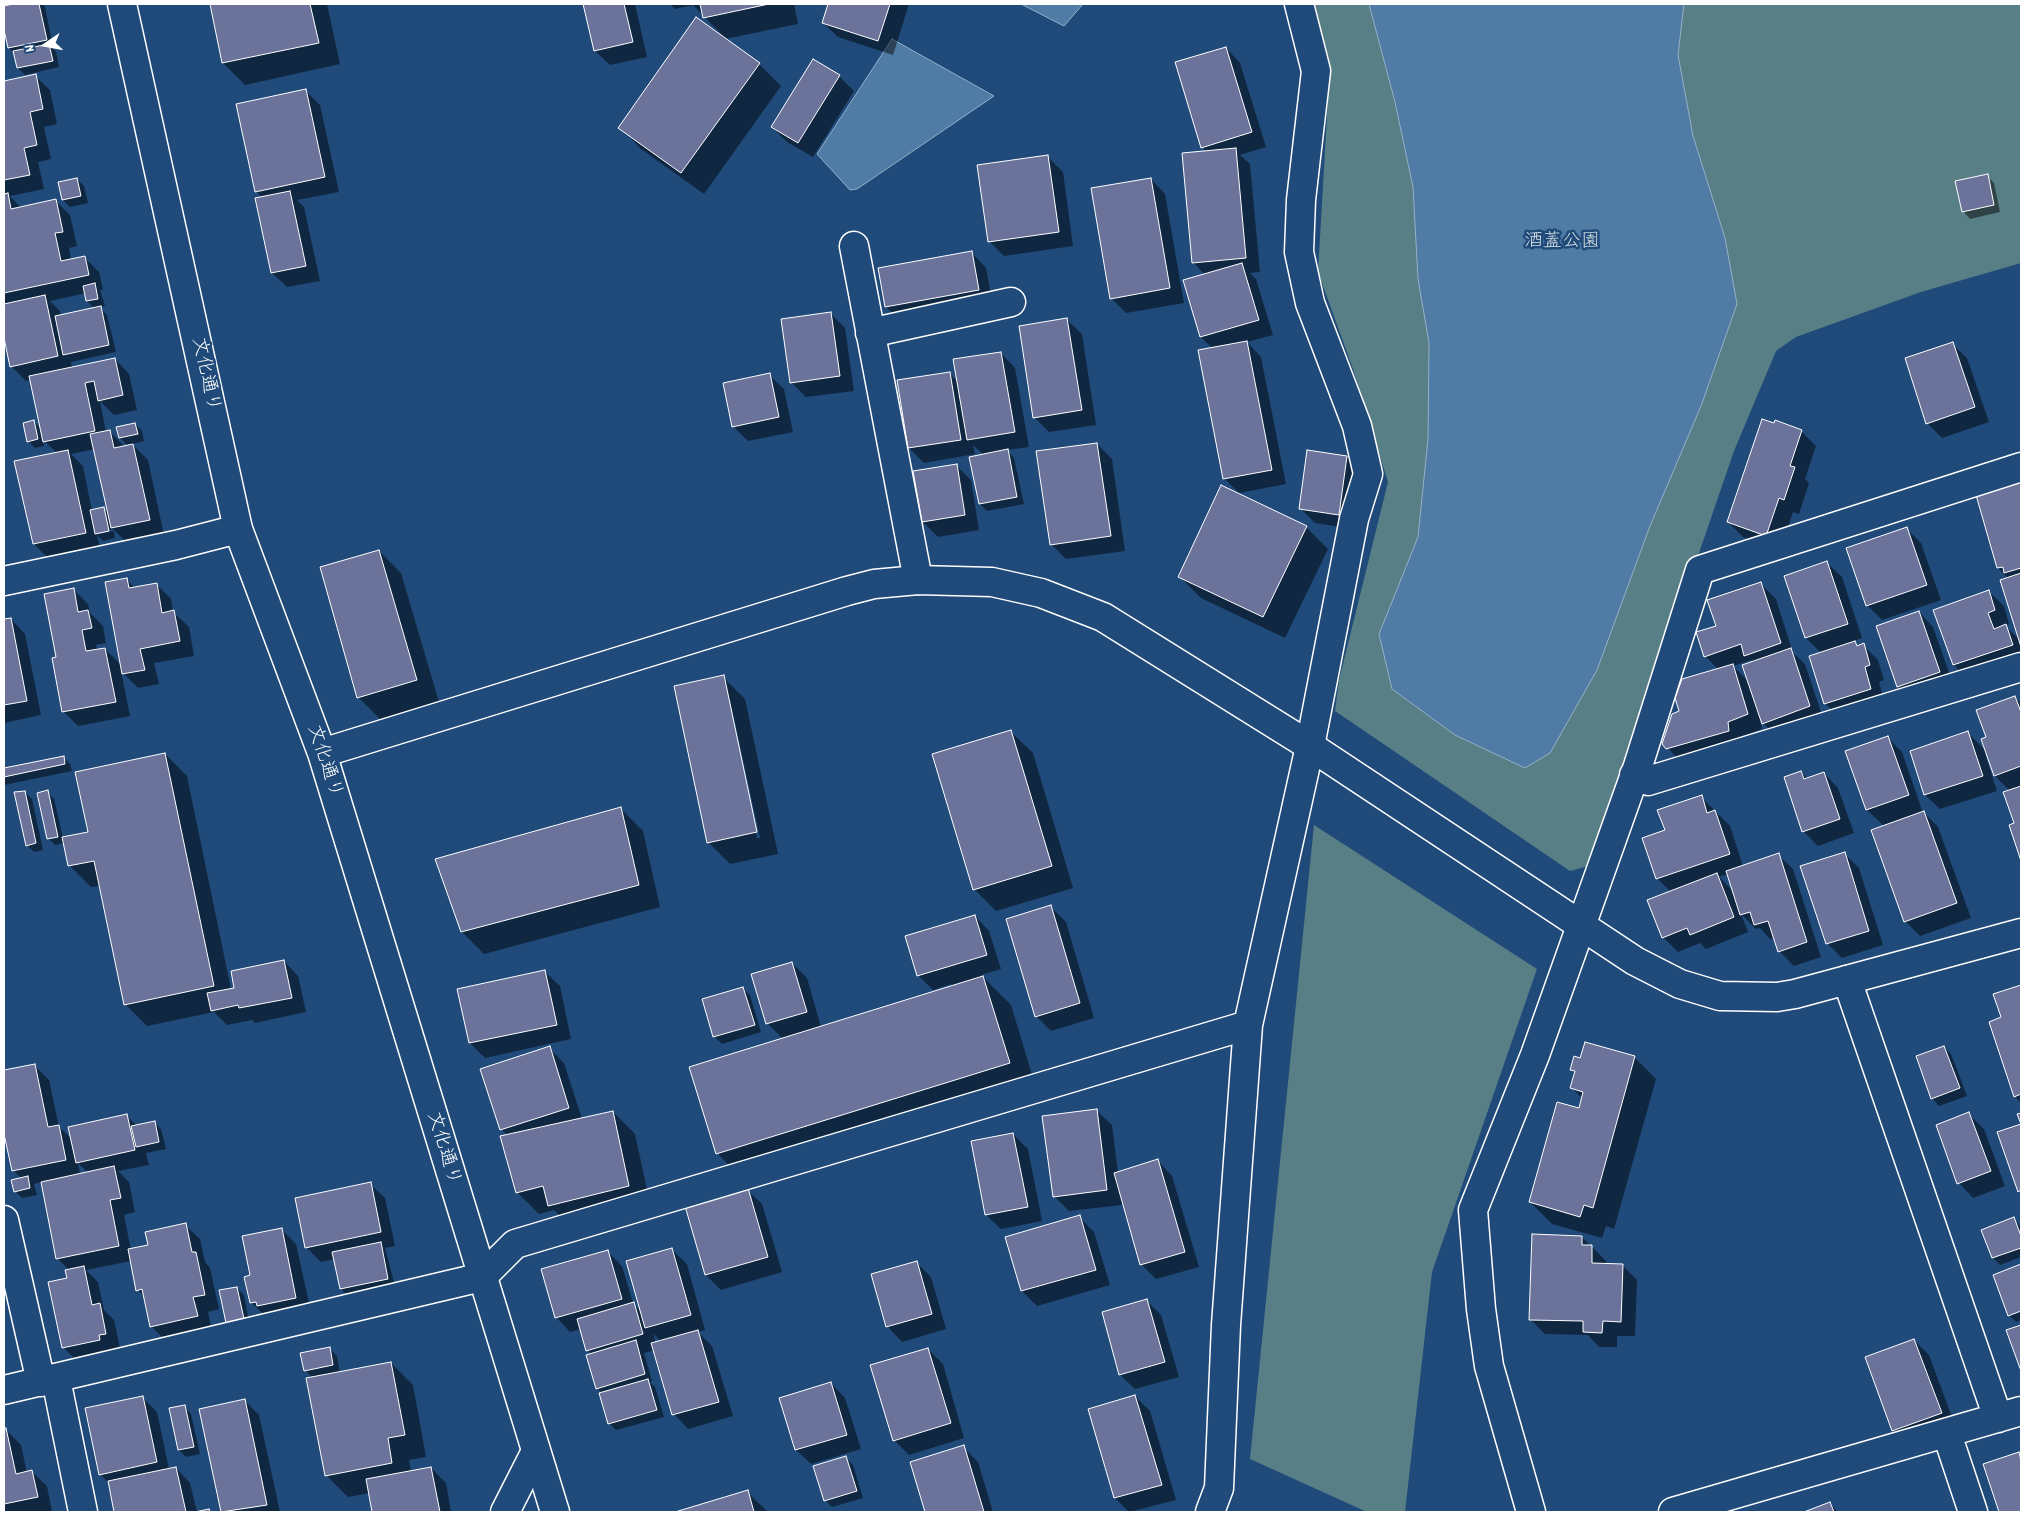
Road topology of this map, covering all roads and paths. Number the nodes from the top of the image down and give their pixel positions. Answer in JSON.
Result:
{"nodes":[{"id":1,"x":122,"y":4,"type":"edge"},
{"id":2,"x":1299,"y":4,"type":"edge"},
{"id":3,"x":854,"y":246,"type":"dead end"},
{"id":4,"x":1011,"y":302,"type":"dead end"},
{"id":5,"x":870,"y":333,"type":"junction"},
{"id":6,"x":2021,"y":467,"type":"edge"},
{"id":7,"x":238,"y":529,"type":"junction"},
{"id":8,"x":918,"y":580,"type":"junction"},
{"id":9,"x":4,"y":581,"type":"edge"},
{"id":10,"x":2021,"y":667,"type":"edge"},
{"id":11,"x":1310,"y":746,"type":"junction"},
{"id":12,"x":322,"y":754,"type":"junction"},
{"id":13,"x":1634,"y":776,"type":"junction"},
{"id":14,"x":1580,"y":926,"type":"junction"},
{"id":15,"x":2021,"y":933,"type":"edge"},
{"id":16,"x":1847,"y":980,"type":"junction"},
{"id":17,"x":1248,"y":1024,"type":"junction"},
{"id":18,"x":4,"y":1220,"type":"edge"},
{"id":19,"x":482,"y":1277,"type":"junction"},
{"id":20,"x":48,"y":1381,"type":"junction"},
{"id":21,"x":4,"y":1390,"type":"edge"},
{"id":22,"x":2010,"y":1415,"type":"edge"},
{"id":23,"x":1947,"y":1434,"type":"junction"},
{"id":24,"x":535,"y":1453,"type":"junction"},
{"id":25,"x":83,"y":1512,"type":"edge"},
{"id":26,"x":505,"y":1512,"type":"edge"},
{"id":27,"x":555,"y":1512,"type":"edge"},
{"id":28,"x":1210,"y":1512,"type":"edge"},
{"id":29,"x":1531,"y":1512,"type":"edge"},
{"id":30,"x":1673,"y":1512,"type":"edge"},
{"id":31,"x":1973,"y":1512,"type":"edge"}],
"edges":[{"from":1,"to":7,"type":"street","name":"文化通り"},
{"from":2,"to":11,"type":"street"},
{"from":3,"to":5,"type":"street"},
{"from":4,"to":5,"type":"street"},
{"from":5,"to":8,"type":"street"},
{"from":6,"to":13,"type":"street"},
{"from":7,"to":9,"type":"street"},
{"from":7,"to":12,"type":"street","name":"文化通り"},
{"from":8,"to":11,"type":"street"},
{"from":8,"to":12,"type":"street"},
{"from":10,"to":13,"type":"street"},
{"from":11,"to":14,"type":"street"},
{"from":11,"to":17,"type":"street"},
{"from":12,"to":19,"type":"street","name":"文化通り"},
{"from":13,"to":14,"type":"street"},
{"from":14,"to":16,"type":"street"},
{"from":14,"to":29,"type":"street"},
{"from":15,"to":16,"type":"street"},
{"from":16,"to":22,"type":"street"},
{"from":17,"to":19,"type":"street"},
{"from":17,"to":28,"type":"street"},
{"from":18,"to":20,"type":"street"},
{"from":19,"to":20,"type":"street"},
{"from":19,"to":24,"type":"street","name":"文化通り"},
{"from":20,"to":21,"type":"street"},
{"from":20,"to":25,"type":"street"},
{"from":22,"to":23,"type":"street"},
{"from":23,"to":30,"type":"street"},
{"from":23,"to":31,"type":"street"},
{"from":24,"to":26,"type":"street"},
{"from":24,"to":27,"type":"street","name":"文化通り"}]}
